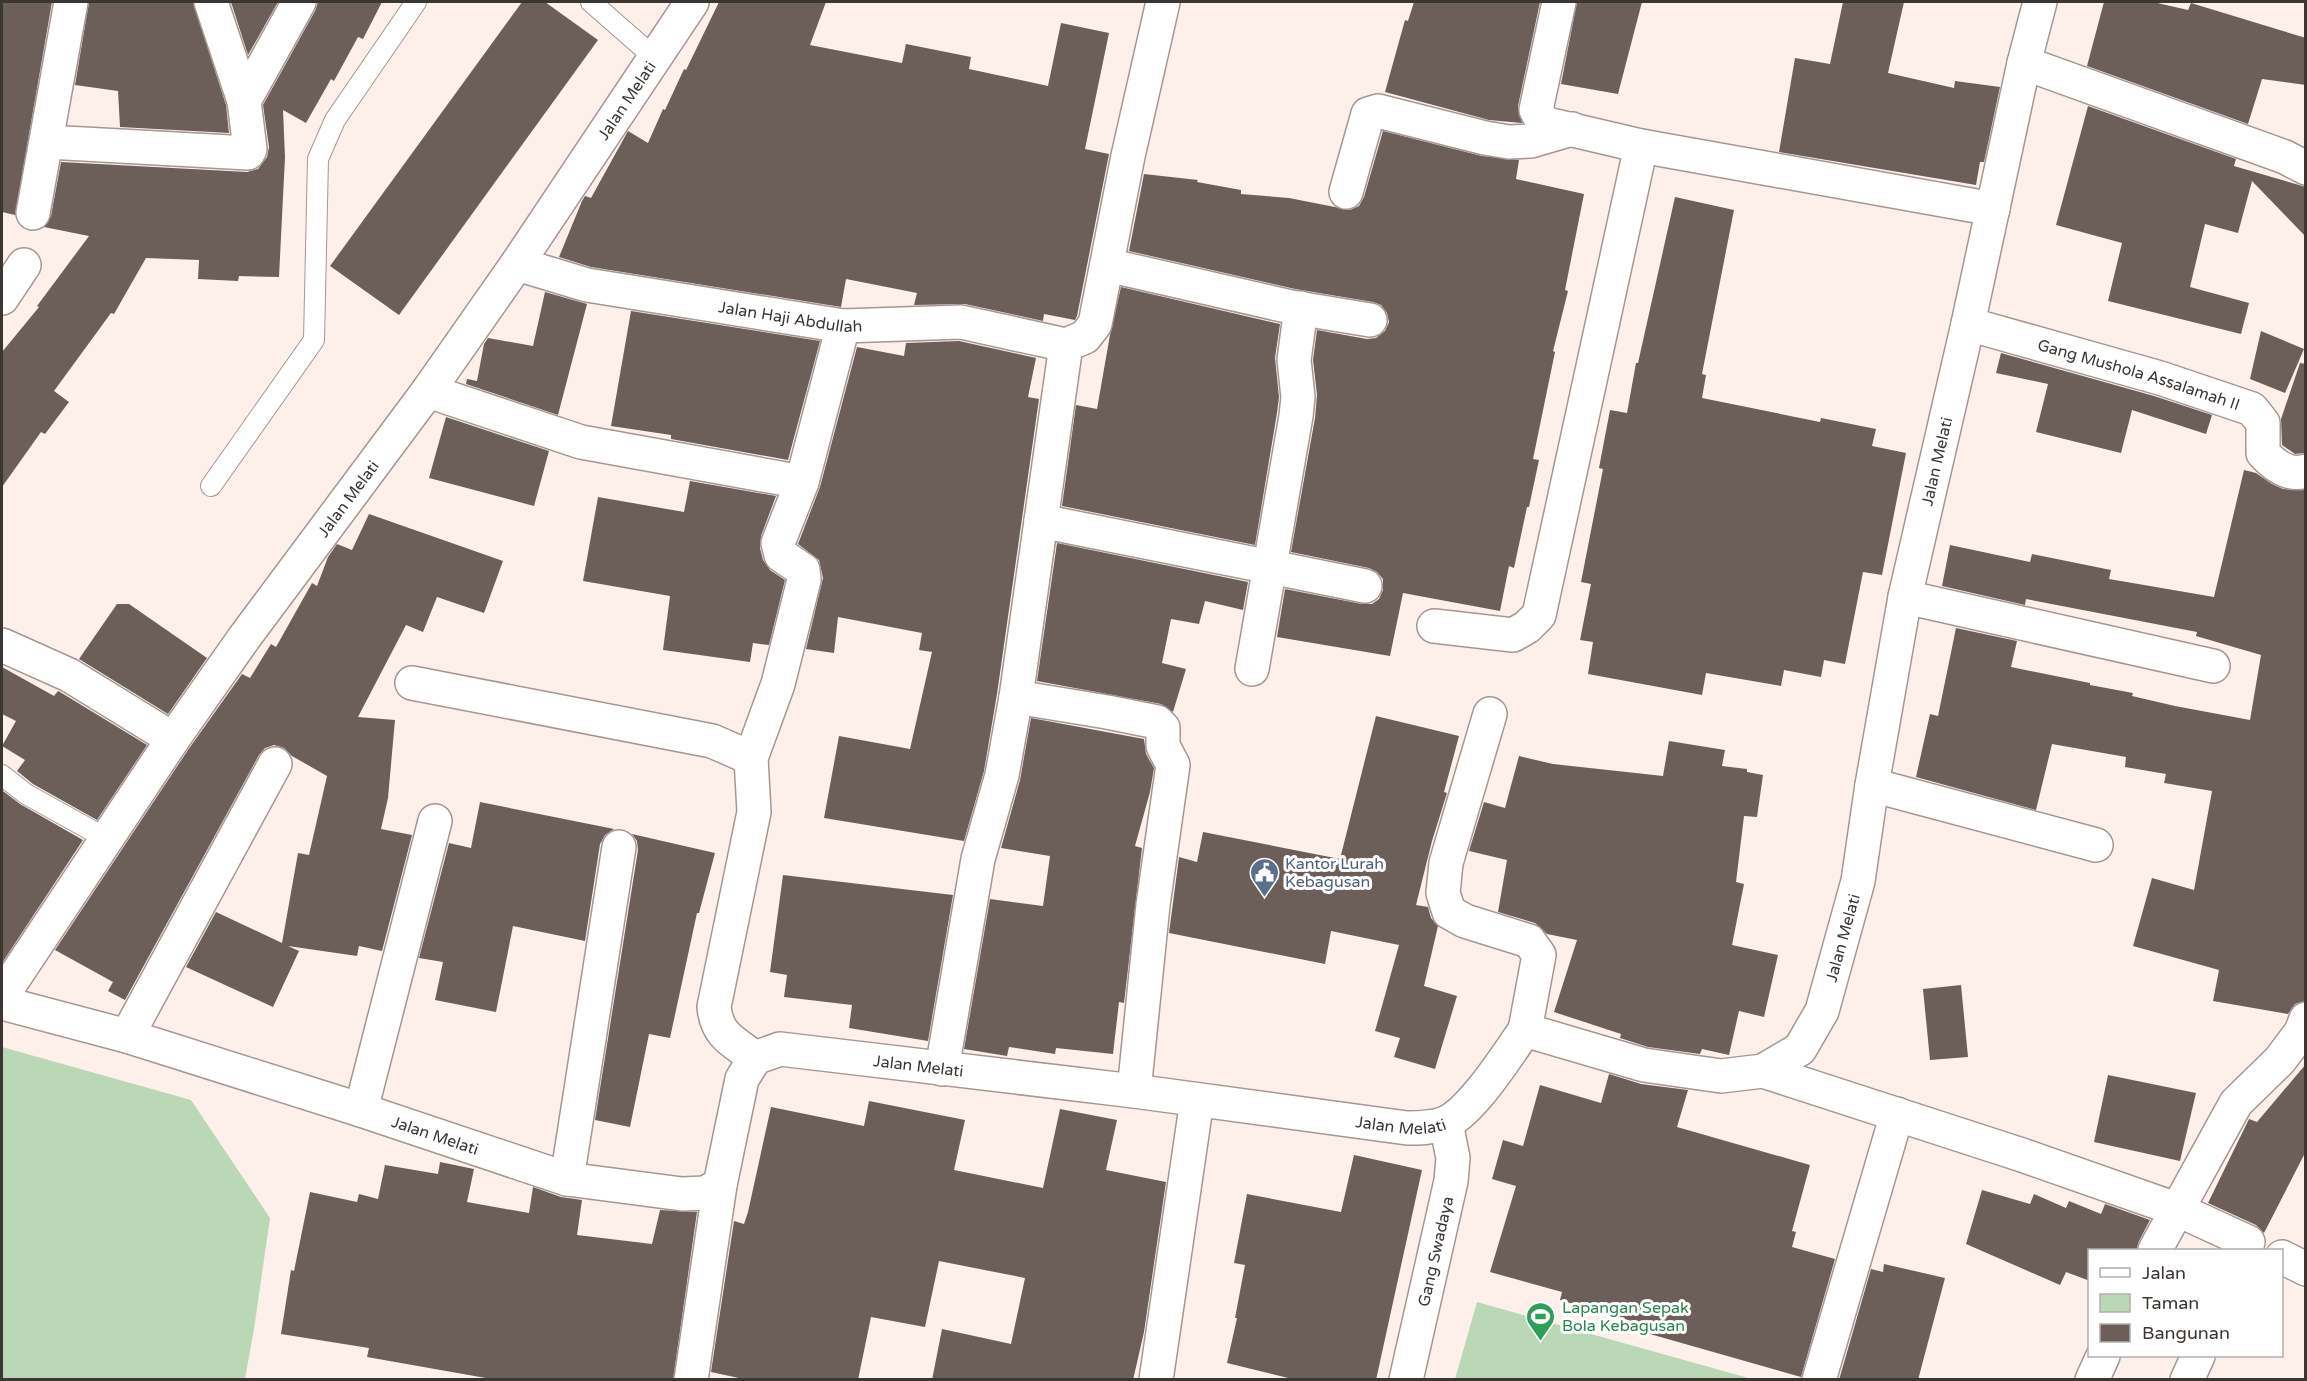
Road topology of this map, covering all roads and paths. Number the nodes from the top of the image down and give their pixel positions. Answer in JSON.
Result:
{"nodes":[{"id":1,"x":71,"y":2,"type":"edge"},
{"id":2,"x":211,"y":2,"type":"edge"},
{"id":3,"x":299,"y":2,"type":"edge"},
{"id":4,"x":416,"y":2,"type":"edge"},
{"id":5,"x":591,"y":2,"type":"edge"},
{"id":6,"x":692,"y":2,"type":"edge"},
{"id":7,"x":1163,"y":2,"type":"edge"},
{"id":8,"x":1559,"y":2,"type":"edge"},
{"id":9,"x":2040,"y":2,"type":"edge"},
{"id":10,"x":655,"y":58,"type":"junction"},
{"id":11,"x":2024,"y":63,"type":"junction"},
{"id":12,"x":244,"y":101,"type":"junction"},
{"id":13,"x":1572,"y":129,"type":"junction"},
{"id":14,"x":46,"y":142,"type":"junction"},
{"id":15,"x":1641,"y":146,"type":"junction"},
{"id":16,"x":2306,"y":168,"type":"edge"},
{"id":17,"x":1346,"y":192,"type":"dead end"},
{"id":18,"x":1993,"y":208,"type":"junction"},
{"id":19,"x":33,"y":213,"type":"dead end"},
{"id":20,"x":517,"y":264,"type":"junction"},
{"id":21,"x":24,"y":265,"type":"dead end"},
{"id":22,"x":1107,"y":265,"type":"junction"},
{"id":23,"x":2,"y":298,"type":"edge"},
{"id":24,"x":1300,"y":308,"type":"junction"},
{"id":25,"x":1370,"y":320,"type":"dead end"},
{"id":26,"x":1968,"y":324,"type":"junction"},
{"id":27,"x":843,"y":326,"type":"junction"},
{"id":28,"x":1066,"y":345,"type":"junction"},
{"id":29,"x":428,"y":392,"type":"junction"},
{"id":30,"x":2306,"y":471,"type":"edge"},
{"id":31,"x":802,"y":482,"type":"junction"},
{"id":32,"x":211,"y":486,"type":"dead end"},
{"id":33,"x":1041,"y":520,"type":"junction"},
{"id":34,"x":1269,"y":566,"type":"junction"},
{"id":35,"x":1365,"y":586,"type":"dead end"},
{"id":36,"x":1905,"y":597,"type":"junction"},
{"id":37,"x":1434,"y":626,"type":"dead end"},
{"id":38,"x":2,"y":645,"type":"edge"},
{"id":39,"x":2213,"y":666,"type":"dead end"},
{"id":40,"x":1252,"y":669,"type":"dead end"},
{"id":41,"x":412,"y":683,"type":"dead end"},
{"id":42,"x":1016,"y":697,"type":"junction"},
{"id":43,"x":1490,"y":714,"type":"dead end"},
{"id":44,"x":173,"y":739,"type":"junction"},
{"id":45,"x":751,"y":758,"type":"junction"},
{"id":46,"x":275,"y":764,"type":"dead end"},
{"id":47,"x":2,"y":775,"type":"edge"},
{"id":48,"x":1872,"y":785,"type":"junction"},
{"id":49,"x":435,"y":821,"type":"dead end"},
{"id":50,"x":107,"y":839,"type":"junction"},
{"id":51,"x":2096,"y":845,"type":"dead end"},
{"id":52,"x":619,"y":847,"type":"dead end"},
{"id":53,"x":2,"y":996,"type":"edge"},
{"id":54,"x":2,"y":1003,"type":"edge"},
{"id":55,"x":2306,"y":1019,"type":"edge"},
{"id":56,"x":1525,"y":1030,"type":"junction"},
{"id":57,"x":127,"y":1036,"type":"junction"},
{"id":58,"x":755,"y":1058,"type":"junction"},
{"id":59,"x":942,"y":1069,"type":"junction"},
{"id":60,"x":1763,"y":1071,"type":"junction"},
{"id":61,"x":1134,"y":1091,"type":"junction"},
{"id":62,"x":1197,"y":1100,"type":"junction"},
{"id":63,"x":361,"y":1110,"type":"junction"},
{"id":64,"x":1897,"y":1114,"type":"junction"},
{"id":65,"x":1446,"y":1123,"type":"junction"},
{"id":66,"x":567,"y":1179,"type":"junction"},
{"id":67,"x":720,"y":1185,"type":"junction"},
{"id":68,"x":2176,"y":1209,"type":"junction"},
{"id":69,"x":2253,"y":1248,"type":"edge"},
{"id":70,"x":2156,"y":1249,"type":"edge"},
{"id":71,"x":2283,"y":1258,"type":"edge"},
{"id":72,"x":2306,"y":1269,"type":"edge"},
{"id":73,"x":2103,"y":1357,"type":"edge"},
{"id":74,"x":2198,"y":1357,"type":"edge"},
{"id":75,"x":691,"y":1380,"type":"edge"},
{"id":76,"x":1156,"y":1380,"type":"edge"},
{"id":77,"x":1406,"y":1380,"type":"edge"},
{"id":78,"x":1819,"y":1380,"type":"edge"},
{"id":79,"x":2092,"y":1380,"type":"edge"},
{"id":80,"x":2187,"y":1380,"type":"edge"}],
"edges":[{"from":1,"to":14,"type":"street"},
{"from":2,"to":12,"type":"street"},
{"from":3,"to":12,"type":"street"},
{"from":4,"to":32,"type":"lane"},
{"from":5,"to":10,"type":"lane"},
{"from":6,"to":10,"type":"street","name":"Jalan Melati"},
{"from":7,"to":22,"type":"street"},
{"from":8,"to":13,"type":"street"},
{"from":9,"to":11,"type":"street","name":"Jalan Melati"},
{"from":10,"to":20,"type":"street","name":"Jalan Melati"},
{"from":11,"to":16,"type":"street"},
{"from":11,"to":18,"type":"street","name":"Jalan Melati"},
{"from":12,"to":14,"type":"street"},
{"from":13,"to":15,"type":"street"},
{"from":13,"to":17,"type":"street"},
{"from":14,"to":19,"type":"street"},
{"from":15,"to":18,"type":"street"},
{"from":15,"to":37,"type":"street"},
{"from":18,"to":26,"type":"street","name":"Jalan Melati"},
{"from":20,"to":27,"type":"street","name":"Jalan Haji Abdullah"},
{"from":20,"to":29,"type":"street","name":"Jalan Melati"},
{"from":21,"to":23,"type":"street"},
{"from":22,"to":24,"type":"street"},
{"from":22,"to":28,"type":"street"},
{"from":24,"to":25,"type":"street"},
{"from":24,"to":34,"type":"street"},
{"from":26,"to":30,"type":"street","name":"Gang Mushola Assalamah II"},
{"from":26,"to":36,"type":"street","name":"Jalan Melati"},
{"from":27,"to":28,"type":"street","name":"Jalan Haji Abdullah"},
{"from":27,"to":31,"type":"street"},
{"from":28,"to":33,"type":"street"},
{"from":29,"to":31,"type":"street"},
{"from":29,"to":44,"type":"street","name":"Jalan Melati"},
{"from":31,"to":45,"type":"street"},
{"from":33,"to":34,"type":"street"},
{"from":33,"to":42,"type":"street"},
{"from":34,"to":35,"type":"street"},
{"from":34,"to":40,"type":"street"},
{"from":36,"to":39,"type":"street"},
{"from":36,"to":48,"type":"street","name":"Jalan Melati"},
{"from":38,"to":44,"type":"street"},
{"from":41,"to":45,"type":"street"},
{"from":42,"to":59,"type":"street"},
{"from":42,"to":61,"type":"street"},
{"from":43,"to":56,"type":"street"},
{"from":44,"to":50,"type":"street","name":"Jalan Melati"},
{"from":45,"to":58,"type":"street"},
{"from":46,"to":57,"type":"street"},
{"from":47,"to":50,"type":"lane"},
{"from":48,"to":51,"type":"street"},
{"from":48,"to":60,"type":"street","name":"Jalan Melati"},
{"from":49,"to":63,"type":"street"},
{"from":50,"to":53,"type":"street","name":"Jalan Melati"},
{"from":52,"to":66,"type":"street"},
{"from":54,"to":57,"type":"street","name":"Jalan Melati"},
{"from":55,"to":68,"type":"street"},
{"from":56,"to":60,"type":"street","name":"Jalan Melati"},
{"from":56,"to":65,"type":"street","name":"Jalan Melati"},
{"from":57,"to":63,"type":"street","name":"Jalan Melati"},
{"from":58,"to":59,"type":"street","name":"Jalan Melati"},
{"from":58,"to":67,"type":"street"},
{"from":59,"to":61,"type":"street","name":"Jalan Melati"},
{"from":60,"to":64,"type":"street"},
{"from":61,"to":62,"type":"street","name":"Jalan Melati"},
{"from":62,"to":65,"type":"street","name":"Jalan Melati"},
{"from":62,"to":76,"type":"street"},
{"from":63,"to":66,"type":"street","name":"Jalan Melati"},
{"from":64,"to":68,"type":"street"},
{"from":64,"to":78,"type":"street"},
{"from":65,"to":77,"type":"street","name":"Gang Swadaya"},
{"from":66,"to":67,"type":"street","name":"Jalan Melati"},
{"from":67,"to":75,"type":"street"},
{"from":68,"to":69,"type":"street"},
{"from":68,"to":70,"type":"street"},
{"from":71,"to":72,"type":"street"},
{"from":73,"to":79,"type":"street"},
{"from":74,"to":80,"type":"street"}]}
